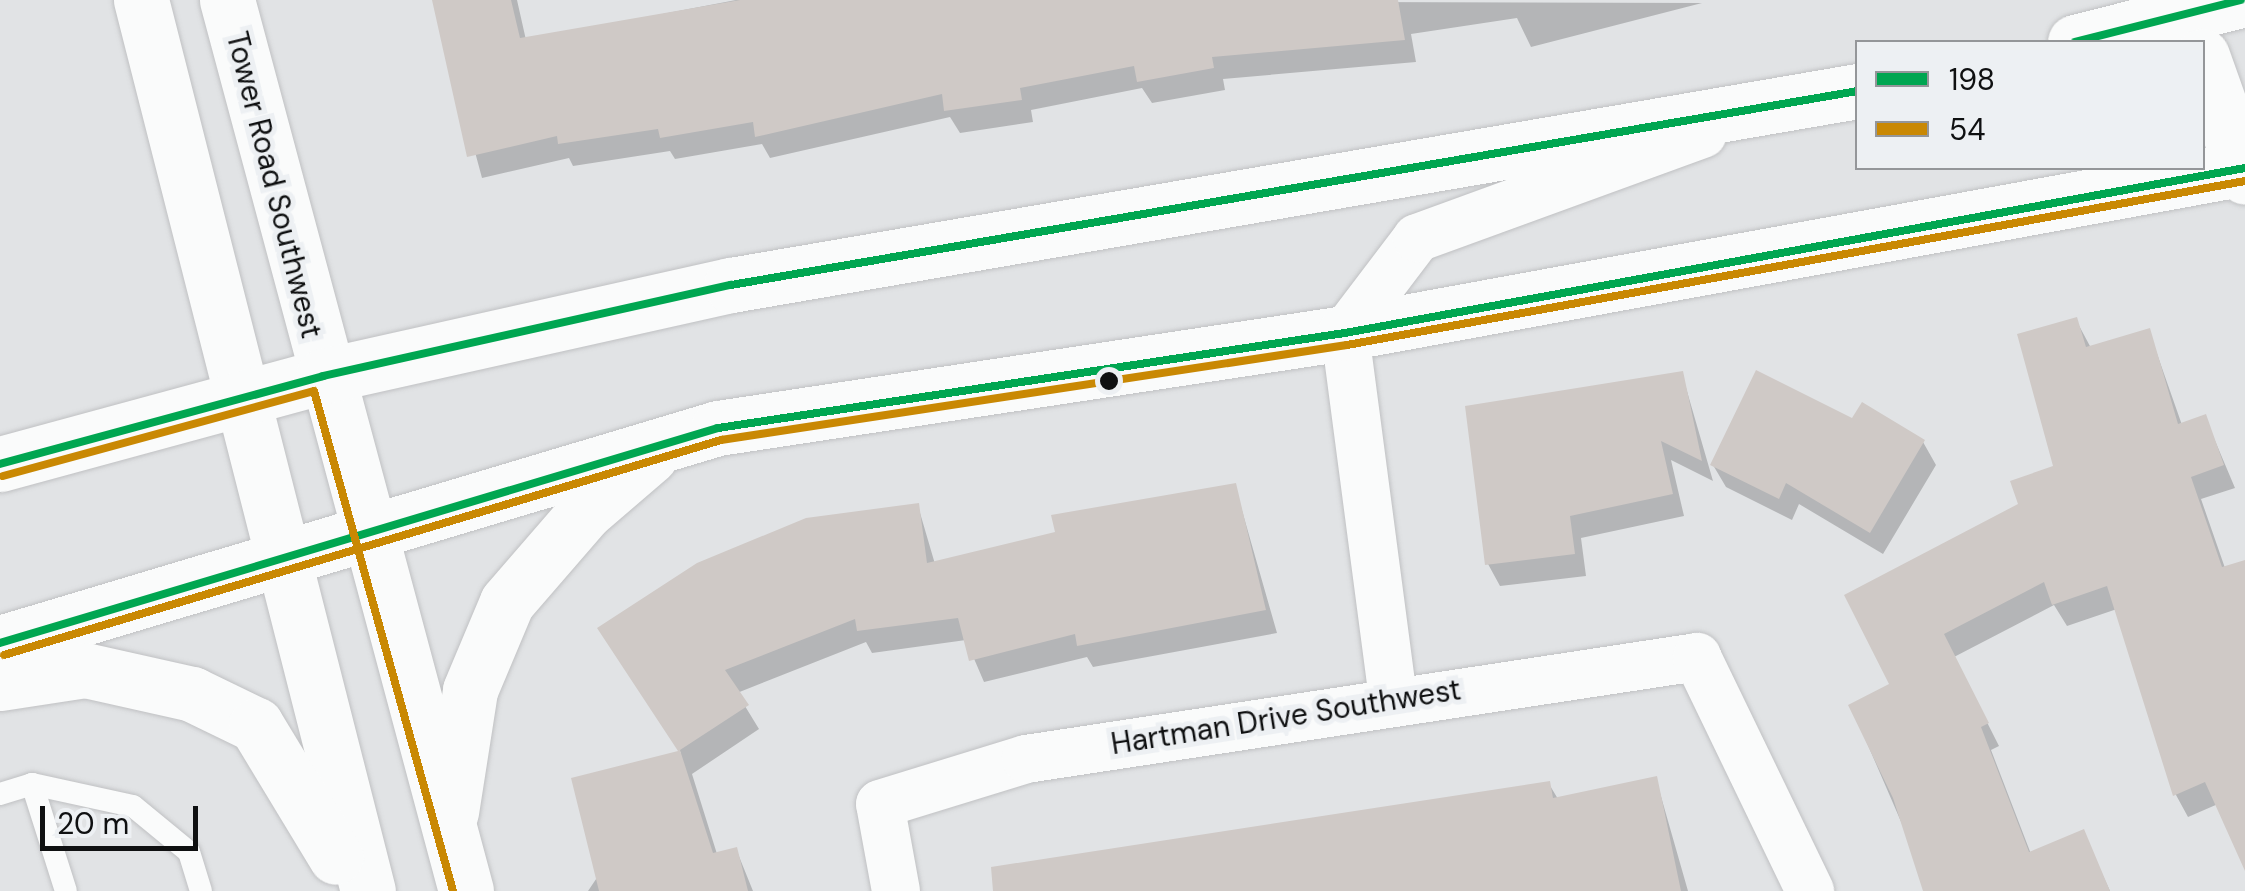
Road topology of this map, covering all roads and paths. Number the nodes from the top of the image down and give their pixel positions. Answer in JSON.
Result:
{"nodes":[{"id":1,"x":140,"y":0,"type":"edge"},
{"id":2,"x":227,"y":0,"type":"edge"},
{"id":3,"x":2241,"y":0,"type":"edge"},
{"id":4,"x":2193,"y":29,"type":"edge"},
{"id":5,"x":2093,"y":40,"type":"edge"},
{"id":6,"x":2205,"y":62,"type":"edge"},
{"id":7,"x":1855,"y":92,"type":"edge"},
{"id":8,"x":1767,"y":110,"type":"junction"},
{"id":9,"x":2244,"y":171,"type":"edge"},
{"id":10,"x":1345,"y":333,"type":"junction"},
{"id":11,"x":322,"y":376,"type":"junction"},
{"id":12,"x":245,"y":397,"type":"junction"},
{"id":13,"x":664,"y":444,"type":"junction"},
{"id":14,"x":0,"y":464,"type":"edge"},
{"id":15,"x":364,"y":530,"type":"junction"},
{"id":16,"x":281,"y":556,"type":"junction"},
{"id":17,"x":0,"y":643,"type":"edge"},
{"id":18,"x":0,"y":683,"type":"edge"},
{"id":19,"x":1392,"y":698,"type":"junction"},
{"id":20,"x":32,"y":784,"type":"junction"},
{"id":21,"x":0,"y":794,"type":"edge"},
{"id":22,"x":448,"y":830,"type":"junction"},
{"id":23,"x":66,"y":891,"type":"edge"},
{"id":24,"x":201,"y":891,"type":"edge"},
{"id":25,"x":352,"y":891,"type":"edge"},
{"id":26,"x":368,"y":891,"type":"edge"},
{"id":27,"x":466,"y":891,"type":"edge"},
{"id":28,"x":896,"y":891,"type":"edge"},
{"id":29,"x":1810,"y":891,"type":"edge"}],
"edges":[{"from":1,"to":12,"type":"main road"},
{"from":2,"to":11,"type":"main road","name":"Tower Road Southwest"},
{"from":3,"to":4,"type":"main road"},
{"from":4,"to":5,"type":"main road"},
{"from":6,"to":9,"type":"main road"},
{"from":7,"to":8,"type":"main road"},
{"from":8,"to":10,"type":"street"},
{"from":8,"to":11,"type":"main road"},
{"from":9,"to":10,"type":"main road"},
{"from":10,"to":13,"type":"main road"},
{"from":10,"to":19,"type":"street"},
{"from":11,"to":12,"type":"main road"},
{"from":11,"to":15,"type":"main road","name":"Tower Road Southwest"},
{"from":12,"to":14,"type":"main road"},
{"from":12,"to":16,"type":"main road"},
{"from":13,"to":15,"type":"main road"},
{"from":13,"to":22,"type":"main road"},
{"from":15,"to":16,"type":"main road"},
{"from":15,"to":22,"type":"main road","name":"Tower Road Southwest"},
{"from":16,"to":17,"type":"main road"},
{"from":16,"to":26,"type":"main road"},
{"from":18,"to":25,"type":"main road"},
{"from":19,"to":28,"type":"street","name":"Hartman Drive Southwest"},
{"from":19,"to":29,"type":"street","name":"Hartman Drive Southwest"},
{"from":20,"to":21,"type":"lane"},
{"from":20,"to":23,"type":"lane"},
{"from":20,"to":24,"type":"lane"},
{"from":22,"to":27,"type":"main road","name":"Tower Road Southwest"}]}
